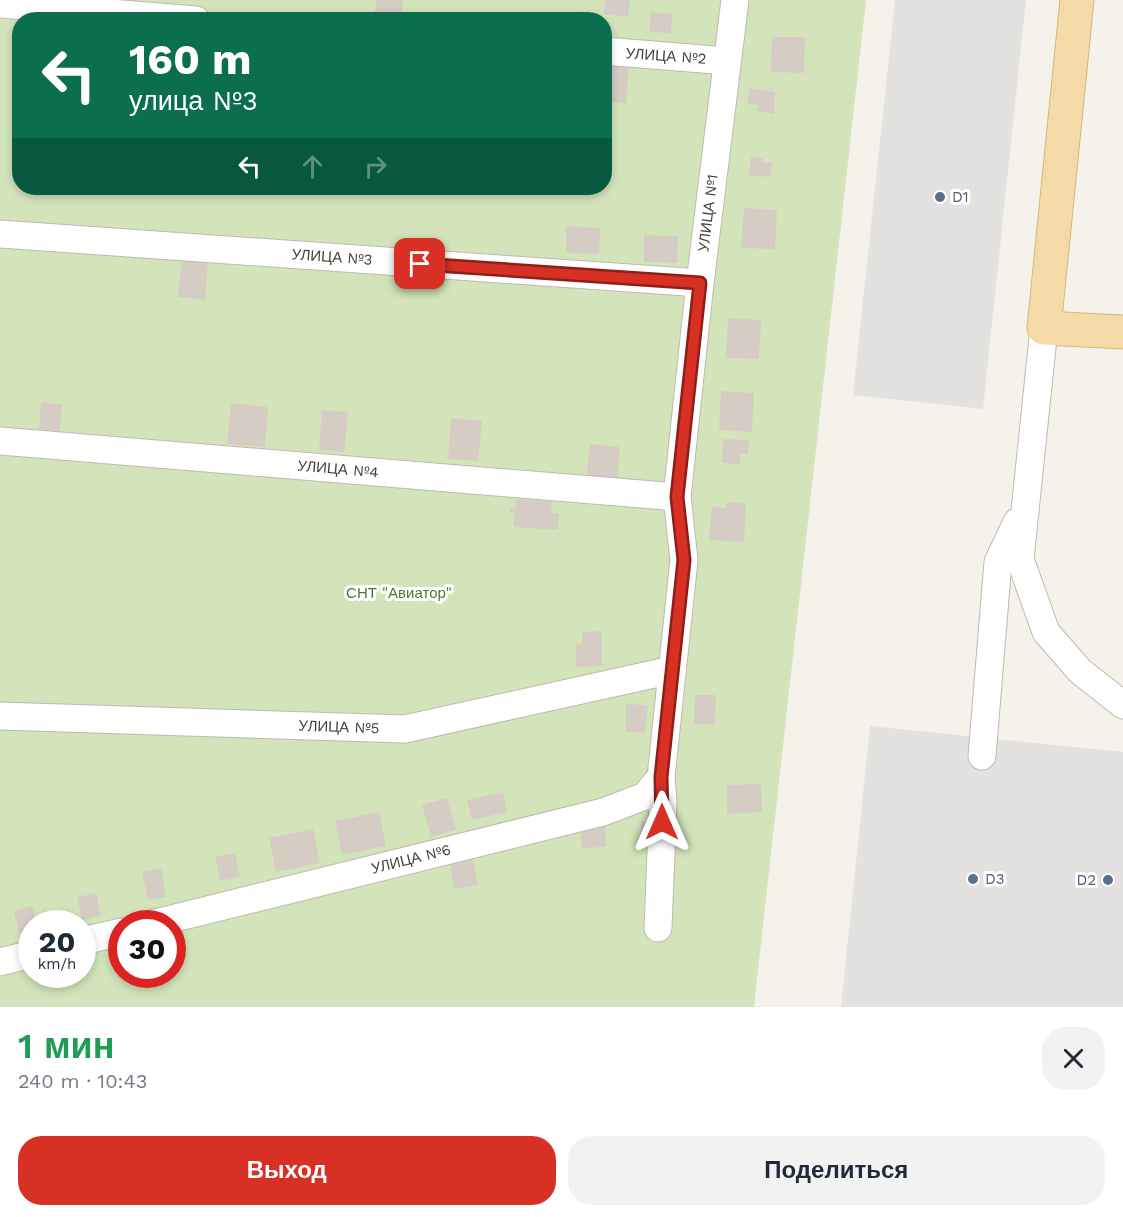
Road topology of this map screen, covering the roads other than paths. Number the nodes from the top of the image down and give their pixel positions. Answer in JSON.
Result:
{"nodes":[{"id":1,"x":735,"y":0,"type":"edge"},
{"id":2,"x":1077,"y":0,"type":"edge"},
{"id":3,"x":0,"y":4,"type":"edge"},
{"id":4,"x":98,"y":12,"type":"edge"},
{"id":5,"x":612,"y":52,"type":"edge"},
{"id":6,"x":727,"y":61,"type":"junction"},
{"id":7,"x":0,"y":234,"type":"edge"},
{"id":8,"x":700,"y":283,"type":"junction"},
{"id":9,"x":1044,"y":328,"type":"junction"},
{"id":10,"x":1123,"y":332,"type":"edge"},
{"id":11,"x":0,"y":441,"type":"edge"},
{"id":12,"x":677,"y":497,"type":"junction"},
{"id":13,"x":1026,"y":502,"type":"junction"},
{"id":14,"x":672,"y":670,"type":"junction"},
{"id":15,"x":1123,"y":705,"type":"edge"},
{"id":16,"x":0,"y":716,"type":"edge"},
{"id":17,"x":982,"y":756,"type":"dead end"},
{"id":18,"x":661,"y":777,"type":"junction"},
{"id":19,"x":186,"y":916,"type":"edge"},
{"id":20,"x":658,"y":928,"type":"dead end"},
{"id":21,"x":18,"y":958,"type":"edge"},
{"id":22,"x":0,"y":962,"type":"edge"}],
"edges":[{"from":1,"to":6,"type":"street","name":"УЛИЦА №1"},
{"from":2,"to":9,"type":"main road"},
{"from":3,"to":4,"type":"street"},
{"from":5,"to":6,"type":"street","name":"УЛИЦА №2"},
{"from":6,"to":8,"type":"street","name":"УЛИЦА №1"},
{"from":7,"to":8,"type":"street","name":"УЛИЦА №3"},
{"from":8,"to":12,"type":"street","name":"УЛИЦА №1"},
{"from":9,"to":10,"type":"main road"},
{"from":9,"to":13,"type":"street"},
{"from":11,"to":12,"type":"street","name":"УЛИЦА №4"},
{"from":12,"to":14,"type":"street","name":"УЛИЦА №1"},
{"from":13,"to":15,"type":"street"},
{"from":13,"to":17,"type":"street"},
{"from":14,"to":16,"type":"street","name":"УЛИЦА №5"},
{"from":14,"to":18,"type":"street","name":"УЛИЦА №1"},
{"from":18,"to":19,"type":"street","name":"УЛИЦА №6"},
{"from":18,"to":20,"type":"street","name":"УЛИЦА №1"},
{"from":21,"to":22,"type":"street"}]}
